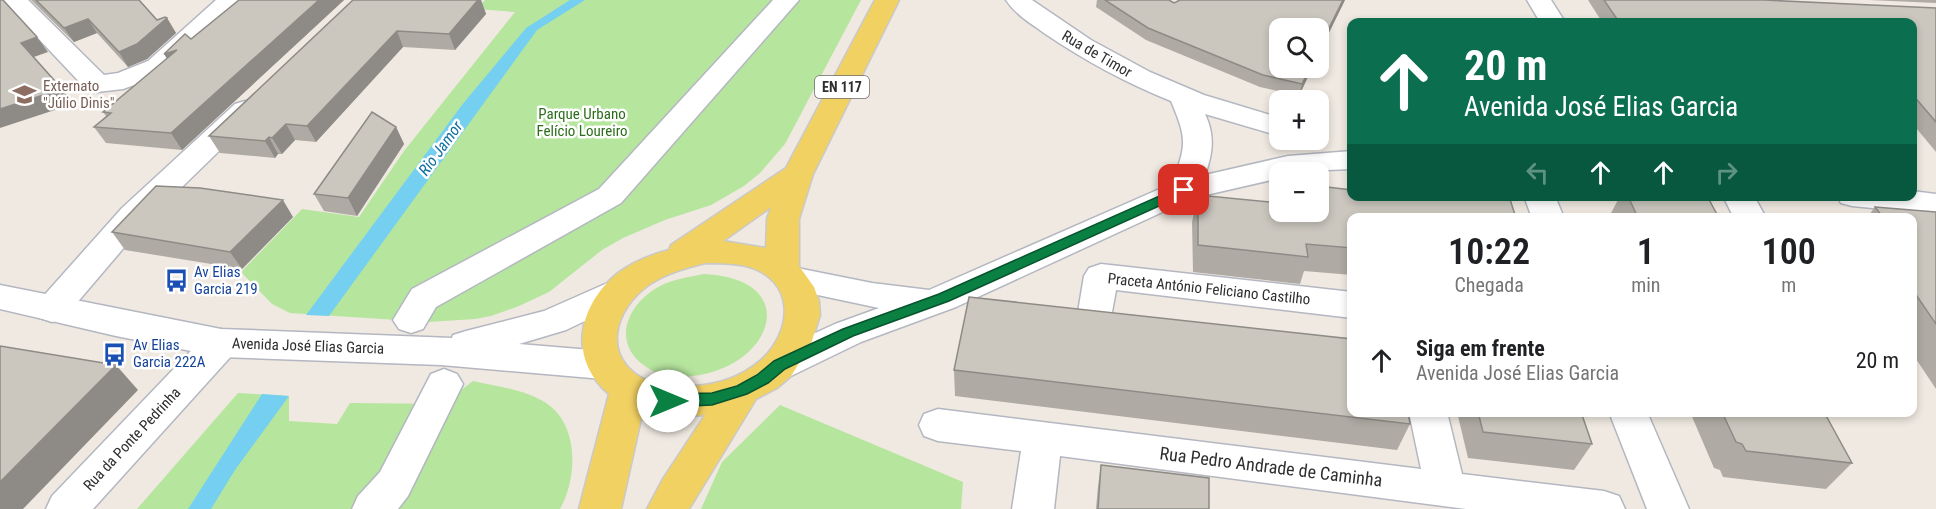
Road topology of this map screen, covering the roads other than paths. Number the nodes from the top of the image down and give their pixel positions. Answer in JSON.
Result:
{"nodes":[{"id":1,"x":14,"y":0,"type":"edge"},
{"id":2,"x":231,"y":0,"type":"edge"},
{"id":3,"x":787,"y":0,"type":"edge"},
{"id":4,"x":887,"y":0,"type":"edge"},
{"id":5,"x":1018,"y":0,"type":"edge"},
{"id":6,"x":1539,"y":0,"type":"edge"},
{"id":7,"x":1550,"y":18,"type":"edge"},
{"id":8,"x":268,"y":88,"type":"edge"},
{"id":9,"x":1183,"y":97,"type":"junction"},
{"id":10,"x":1269,"y":124,"type":"edge"},
{"id":11,"x":1329,"y":142,"type":"edge"},
{"id":12,"x":1347,"y":148,"type":"edge"},
{"id":13,"x":1347,"y":160,"type":"edge"},
{"id":14,"x":798,"y":174,"type":"junction"},
{"id":15,"x":1184,"y":190,"type":"junction"},
{"id":16,"x":1904,"y":201,"type":"edge"},
{"id":17,"x":1936,"y":204,"type":"edge"},
{"id":18,"x":676,"y":258,"type":"junction"},
{"id":19,"x":787,"y":275,"type":"junction"},
{"id":20,"x":621,"y":290,"type":"junction"},
{"id":21,"x":0,"y":297,"type":"edge"},
{"id":22,"x":931,"y":302,"type":"junction"},
{"id":23,"x":1347,"y":303,"type":"edge"},
{"id":24,"x":52,"y":309,"type":"junction"},
{"id":25,"x":1095,"y":312,"type":"edge"},
{"id":26,"x":411,"y":320,"type":"dead end"},
{"id":27,"x":238,"y":343,"type":"junction"},
{"id":28,"x":780,"y":365,"type":"junction"},
{"id":29,"x":442,"y":368,"type":"junction"},
{"id":30,"x":616,"y":377,"type":"junction"},
{"id":31,"x":742,"y":390,"type":"junction"},
{"id":32,"x":1429,"y":417,"type":"edge"},
{"id":33,"x":1630,"y":417,"type":"edge"},
{"id":34,"x":938,"y":424,"type":"dead end"},
{"id":35,"x":1042,"y":439,"type":"junction"},
{"id":36,"x":1446,"y":489,"type":"junction"},
{"id":37,"x":67,"y":509,"type":"edge"},
{"id":38,"x":373,"y":509,"type":"edge"},
{"id":39,"x":600,"y":509,"type":"edge"},
{"id":40,"x":668,"y":509,"type":"edge"},
{"id":41,"x":1033,"y":509,"type":"edge"},
{"id":42,"x":1604,"y":509,"type":"edge"},
{"id":43,"x":1668,"y":509,"type":"edge"}],
"edges":[{"from":1,"to":2,"type":"street"},
{"from":3,"to":26,"type":"street"},
{"from":4,"to":14,"type":"main road","number":"EN 117"},
{"from":5,"to":9,"type":"street","name":"Rua de Timor"},
{"from":6,"to":7,"type":"street"},
{"from":8,"to":24,"type":"street"},
{"from":9,"to":10,"type":"street","name":"Rua de Timor"},
{"from":9,"to":15,"type":"street"},
{"from":11,"to":12,"type":"street"},
{"from":13,"to":15,"type":"street"},
{"from":14,"to":18,"type":"main road","number":"EN 117"},
{"from":14,"to":19,"type":"main road","number":"EN 117"},
{"from":15,"to":22,"type":"street"},
{"from":16,"to":17,"type":"street"},
{"from":18,"to":19,"type":"main road","number":"EN 117"},
{"from":18,"to":20,"type":"main road","number":"EN 117"},
{"from":19,"to":22,"type":"street"},
{"from":19,"to":28,"type":"main road","number":"EN 117"},
{"from":20,"to":29,"type":"street","name":"Avenida José Elias Garcia"},
{"from":20,"to":30,"type":"main road","number":"EN 117"},
{"from":21,"to":24,"type":"street","name":"Avenida José Elias Garcia"},
{"from":22,"to":28,"type":"street"},
{"from":23,"to":25,"type":"street","name":"Praceta António Feliciano Castilho"},
{"from":24,"to":27,"type":"street","name":"Avenida José Elias Garcia"},
{"from":27,"to":29,"type":"street","name":"Avenida José Elias Garcia"},
{"from":27,"to":37,"type":"street","name":"Rua da Ponte Pedrinha"},
{"from":28,"to":31,"type":"main road","number":"EN 117"},
{"from":29,"to":30,"type":"street","name":"Avenida José Elias Garcia"},
{"from":29,"to":38,"type":"street"},
{"from":30,"to":31,"type":"main road","number":"EN 117"},
{"from":30,"to":39,"type":"main road","number":"EN 117"},
{"from":31,"to":40,"type":"main road","number":"EN 117"},
{"from":32,"to":36,"type":"street"},
{"from":33,"to":43,"type":"street"},
{"from":34,"to":35,"type":"street","name":"Rua Pedro Andrade de Caminha"},
{"from":35,"to":36,"type":"street","name":"Rua Pedro Andrade de Caminha"},
{"from":35,"to":41,"type":"street"},
{"from":36,"to":42,"type":"street","name":"Rua Pedro Andrade de Caminha"}]}
